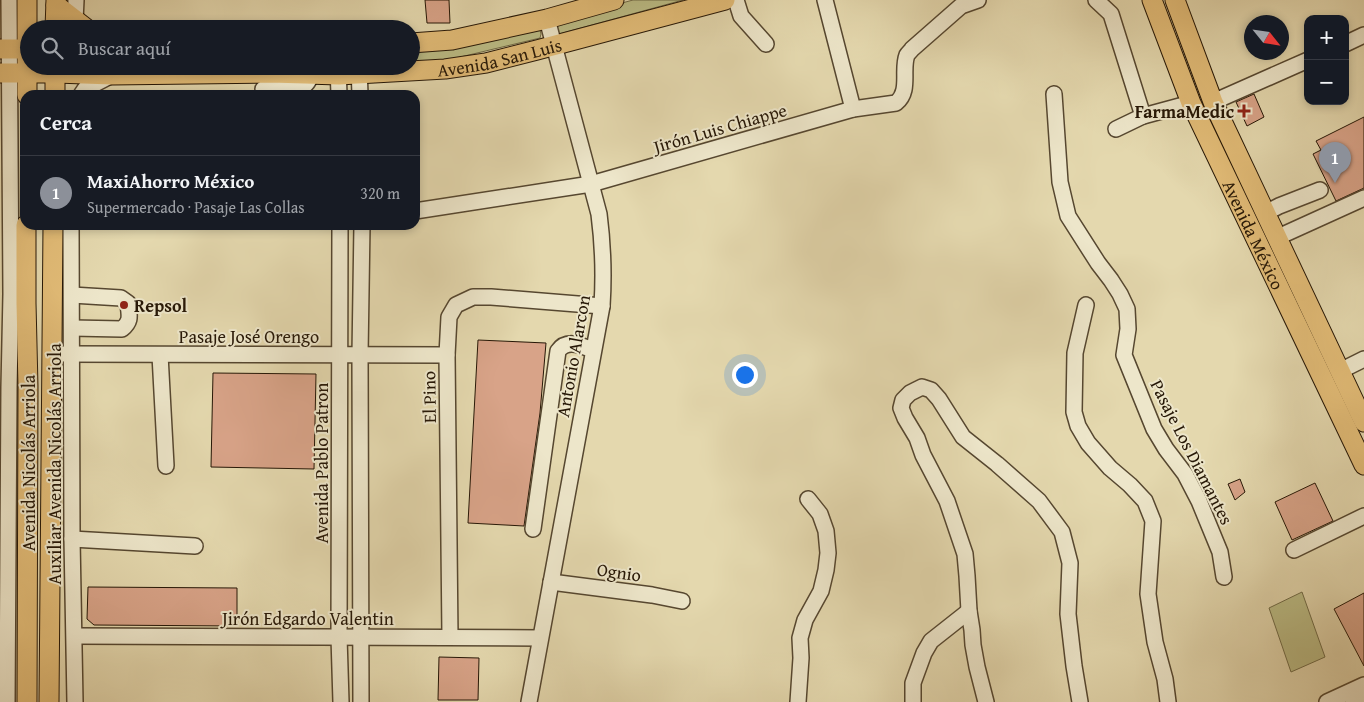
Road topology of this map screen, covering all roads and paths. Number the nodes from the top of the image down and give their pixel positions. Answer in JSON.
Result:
{"nodes":[{"id":1,"x":9,"y":0,"type":"edge"},
{"id":2,"x":27,"y":0,"type":"edge"},
{"id":3,"x":76,"y":0,"type":"edge"},
{"id":4,"x":614,"y":0,"type":"edge"},
{"id":5,"x":725,"y":0,"type":"edge"},
{"id":6,"x":736,"y":0,"type":"edge"},
{"id":7,"x":825,"y":0,"type":"edge"},
{"id":8,"x":978,"y":0,"type":"edge"},
{"id":9,"x":1096,"y":0,"type":"edge"},
{"id":10,"x":1152,"y":0,"type":"edge"},
{"id":11,"x":1176,"y":0,"type":"edge"},
{"id":12,"x":56,"y":3,"type":"edge"},
{"id":13,"x":546,"y":18,"type":"junction"},
{"id":14,"x":23,"y":20,"type":"edge"},
{"id":15,"x":56,"y":20,"type":"edge"},
{"id":16,"x":75,"y":20,"type":"edge"},
{"id":17,"x":80,"y":20,"type":"edge"},
{"id":18,"x":20,"y":34,"type":"edge"},
{"id":19,"x":1364,"y":35,"type":"edge"},
{"id":20,"x":452,"y":40,"type":"junction"},
{"id":21,"x":420,"y":42,"type":"edge"},
{"id":22,"x":1349,"y":42,"type":"edge"},
{"id":23,"x":766,"y":44,"type":"dead end"},
{"id":24,"x":554,"y":46,"type":"junction"},
{"id":25,"x":17,"y":49,"type":"edge"},
{"id":26,"x":1304,"y":62,"type":"edge"},
{"id":27,"x":456,"y":68,"type":"junction"},
{"id":28,"x":420,"y":70,"type":"edge"},
{"id":29,"x":12,"y":73,"type":"edge"},
{"id":30,"x":55,"y":75,"type":"edge"},
{"id":31,"x":112,"y":75,"type":"edge"},
{"id":32,"x":311,"y":75,"type":"edge"},
{"id":33,"x":339,"y":75,"type":"edge"},
{"id":34,"x":360,"y":75,"type":"edge"},
{"id":35,"x":263,"y":89,"type":"dead end"},
{"id":36,"x":55,"y":90,"type":"edge"},
{"id":37,"x":84,"y":90,"type":"edge"},
{"id":38,"x":339,"y":90,"type":"edge"},
{"id":39,"x":360,"y":90,"type":"edge"},
{"id":40,"x":19,"y":94,"type":"edge"},
{"id":41,"x":1054,"y":94,"type":"dead end"},
{"id":42,"x":1213,"y":102,"type":"junction"},
{"id":43,"x":1191,"y":103,"type":"junction"},
{"id":44,"x":0,"y":107,"type":"edge"},
{"id":45,"x":853,"y":109,"type":"junction"},
{"id":46,"x":1143,"y":116,"type":"junction"},
{"id":47,"x":1116,"y":129,"type":"dead end"},
{"id":48,"x":591,"y":184,"type":"junction"},
{"id":49,"x":1320,"y":190,"type":"dead end"},
{"id":50,"x":1364,"y":198,"type":"edge"},
{"id":51,"x":420,"y":209,"type":"edge"},
{"id":52,"x":1266,"y":213,"type":"junction"},
{"id":53,"x":25,"y":230,"type":"edge"},
{"id":54,"x":53,"y":230,"type":"edge"},
{"id":55,"x":71,"y":230,"type":"edge"},
{"id":56,"x":340,"y":230,"type":"edge"},
{"id":57,"x":362,"y":230,"type":"edge"},
{"id":58,"x":1276,"y":238,"type":"junction"},
{"id":59,"x":12,"y":290,"type":"edge"},
{"id":60,"x":72,"y":295,"type":"junction"},
{"id":61,"x":1086,"y":305,"type":"dead end"},
{"id":62,"x":602,"y":306,"type":"junction"},
{"id":63,"x":72,"y":328,"type":"junction"},
{"id":64,"x":593,"y":350,"type":"junction"},
{"id":65,"x":52,"y":354,"type":"junction"},
{"id":66,"x":72,"y":354,"type":"junction"},
{"id":67,"x":160,"y":355,"type":"junction"},
{"id":68,"x":340,"y":355,"type":"junction"},
{"id":69,"x":360,"y":355,"type":"junction"},
{"id":70,"x":447,"y":355,"type":"junction"},
{"id":71,"x":1364,"y":359,"type":"edge"},
{"id":72,"x":1340,"y":371,"type":"junction"},
{"id":73,"x":4,"y":387,"type":"edge"},
{"id":74,"x":28,"y":387,"type":"junction"},
{"id":75,"x":340,"y":414,"type":"junction"},
{"id":76,"x":360,"y":417,"type":"junction"},
{"id":77,"x":1364,"y":422,"type":"edge"},
{"id":78,"x":1364,"y":465,"type":"edge"},
{"id":79,"x":166,"y":466,"type":"dead end"},
{"id":80,"x":808,"y":499,"type":"dead end"},
{"id":81,"x":1364,"y":516,"type":"edge"},
{"id":82,"x":534,"y":529,"type":"dead end"},
{"id":83,"x":72,"y":539,"type":"junction"},
{"id":84,"x":195,"y":546,"type":"dead end"},
{"id":85,"x":1294,"y":550,"type":"dead end"},
{"id":86,"x":1224,"y":577,"type":"dead end"},
{"id":87,"x":551,"y":582,"type":"junction"},
{"id":88,"x":682,"y":601,"type":"dead end"},
{"id":89,"x":969,"y":611,"type":"junction"},
{"id":90,"x":75,"y":636,"type":"junction"},
{"id":91,"x":339,"y":637,"type":"junction"},
{"id":92,"x":360,"y":637,"type":"junction"},
{"id":93,"x":450,"y":637,"type":"junction"},
{"id":94,"x":540,"y":638,"type":"junction"},
{"id":95,"x":1364,"y":685,"type":"edge"},
{"id":96,"x":1364,"y":697,"type":"edge"},
{"id":97,"x":7,"y":702,"type":"edge"},
{"id":98,"x":27,"y":702,"type":"edge"},
{"id":99,"x":49,"y":702,"type":"edge"},
{"id":100,"x":75,"y":702,"type":"edge"},
{"id":101,"x":341,"y":702,"type":"edge"},
{"id":102,"x":361,"y":702,"type":"edge"},
{"id":103,"x":530,"y":702,"type":"edge"},
{"id":104,"x":798,"y":702,"type":"edge"},
{"id":105,"x":913,"y":702,"type":"edge"},
{"id":106,"x":986,"y":702,"type":"edge"},
{"id":107,"x":1080,"y":702,"type":"edge"},
{"id":108,"x":1168,"y":702,"type":"edge"},
{"id":109,"x":1327,"y":702,"type":"edge"},
{"id":110,"x":1353,"y":702,"type":"edge"}],
"edges":[{"from":1,"to":25,"type":"street"},
{"from":2,"to":14,"type":"main road"},
{"from":3,"to":17,"type":"street"},
{"from":4,"to":13,"type":"main road","name":"Avenida San Luis"},
{"from":5,"to":24,"type":"main road","name":"Avenida San Luis"},
{"from":6,"to":23,"type":"street"},
{"from":7,"to":45,"type":"street"},
{"from":8,"to":45,"type":"street","name":"Jirón Luis Chiappe"},
{"from":9,"to":46,"type":"street"},
{"from":10,"to":43,"type":"main road","name":"Avenida México"},
{"from":11,"to":42,"type":"main road","name":"Avenida México"},
{"from":12,"to":15,"type":"main road"},
{"from":12,"to":16,"type":"main road"},
{"from":13,"to":20,"type":"main road","name":"Avenida San Luis"},
{"from":13,"to":24,"type":"street","name":"Antonio Alarcon"},
{"from":18,"to":25,"type":"main road"},
{"from":19,"to":22,"type":"street"},
{"from":20,"to":21,"type":"main road","name":"Avenida San Luis"},
{"from":20,"to":27,"type":"main road"},
{"from":24,"to":27,"type":"main road","name":"Avenida San Luis"},
{"from":24,"to":48,"type":"street","name":"Antonio Alarcon"},
{"from":25,"to":29,"type":"main road"},
{"from":26,"to":42,"type":"street"},
{"from":27,"to":28,"type":"main road","name":"Avenida San Luis"},
{"from":29,"to":40,"type":"main road"},
{"from":30,"to":36,"type":"main road"},
{"from":31,"to":37,"type":"street"},
{"from":32,"to":35,"type":"street"},
{"from":33,"to":38,"type":"street"},
{"from":34,"to":39,"type":"street"},
{"from":40,"to":44,"type":"street"},
{"from":40,"to":59,"type":"street"},
{"from":41,"to":86,"type":"street","name":"Pasaje Los Diamantes"},
{"from":42,"to":52,"type":"main road","name":"Avenida México"},
{"from":43,"to":46,"type":"street"},
{"from":43,"to":78,"type":"main road","name":"Avenida México"},
{"from":45,"to":48,"type":"street","name":"Jirón Luis Chiappe"},
{"from":46,"to":47,"type":"street"},
{"from":48,"to":51,"type":"street","name":"Jirón Luis Chiappe"},
{"from":48,"to":62,"type":"street","name":"Antonio Alarcon"},
{"from":49,"to":52,"type":"street"},
{"from":50,"to":58,"type":"street"},
{"from":52,"to":58,"type":"main road","name":"Avenida México"},
{"from":53,"to":59,"type":"main road","name":"Avenida Nicolás Arriola"},
{"from":54,"to":65,"type":"main road","name":"Avenida Nicolás Arriola"},
{"from":55,"to":60,"type":"street","name":"Auxiliar Avenida Nicolás Arriola"},
{"from":56,"to":68,"type":"street","name":"Avenida Pablo Patron"},
{"from":57,"to":69,"type":"street"},
{"from":58,"to":72,"type":"main road","name":"Avenida México"},
{"from":59,"to":73,"type":"street"},
{"from":59,"to":74,"type":"main road","name":"Avenida Nicolás Arriola"},
{"from":60,"to":63,"type":"street","name":"Auxiliar Avenida Nicolás Arriola"},
{"from":60,"to":63,"type":"street"},
{"from":61,"to":108,"type":"street"},
{"from":62,"to":64,"type":"street","name":"Antonio Alarcon"},
{"from":62,"to":70,"type":"street","name":"El Pino"},
{"from":63,"to":66,"type":"street","name":"Auxiliar Avenida Nicolás Arriola"},
{"from":64,"to":82,"type":"street"},
{"from":64,"to":87,"type":"street","name":"Antonio Alarcon"},
{"from":65,"to":66,"type":"street","name":"Pasaje José Orengo"},
{"from":65,"to":99,"type":"main road","name":"Avenida Nicolás Arriola"},
{"from":66,"to":67,"type":"street","name":"Pasaje José Orengo"},
{"from":66,"to":83,"type":"street","name":"Auxiliar Avenida Nicolás Arriola"},
{"from":67,"to":68,"type":"street","name":"Pasaje José Orengo"},
{"from":67,"to":79,"type":"street"},
{"from":68,"to":69,"type":"street","name":"Pasaje José Orengo"},
{"from":68,"to":75,"type":"street","name":"Avenida Pablo Patron"},
{"from":69,"to":70,"type":"street","name":"Pasaje José Orengo"},
{"from":69,"to":76,"type":"street"},
{"from":70,"to":93,"type":"street","name":"El Pino"},
{"from":71,"to":72,"type":"street"},
{"from":72,"to":77,"type":"main road","name":"Avenida México"},
{"from":73,"to":74,"type":"street"},
{"from":73,"to":97,"type":"street"},
{"from":74,"to":98,"type":"main road","name":"Avenida Nicolás Arriola"},
{"from":75,"to":76,"type":"street"},
{"from":75,"to":91,"type":"street","name":"Avenida Pablo Patron"},
{"from":76,"to":92,"type":"street"},
{"from":80,"to":104,"type":"street"},
{"from":81,"to":85,"type":"street"},
{"from":83,"to":84,"type":"street"},
{"from":83,"to":90,"type":"street","name":"Auxiliar Avenida Nicolás Arriola"},
{"from":87,"to":88,"type":"street","name":"Ognio"},
{"from":87,"to":94,"type":"street","name":"Antonio Alarcon"},
{"from":89,"to":105,"type":"street"},
{"from":89,"to":106,"type":"street"},
{"from":89,"to":107,"type":"street"},
{"from":90,"to":91,"type":"street","name":"Jirón Edgardo Valentin"},
{"from":90,"to":100,"type":"street","name":"Auxiliar Avenida Nicolás Arriola"},
{"from":91,"to":92,"type":"street","name":"Jirón Edgardo Valentin"},
{"from":91,"to":101,"type":"street","name":"Avenida Pablo Patron"},
{"from":92,"to":93,"type":"street","name":"Jirón Edgardo Valentin"},
{"from":92,"to":102,"type":"street"},
{"from":93,"to":94,"type":"street","name":"Jirón Edgardo Valentin"},
{"from":94,"to":103,"type":"street","name":"Antonio Alarcon"},
{"from":95,"to":109,"type":"street"},
{"from":96,"to":110,"type":"street"}]}
